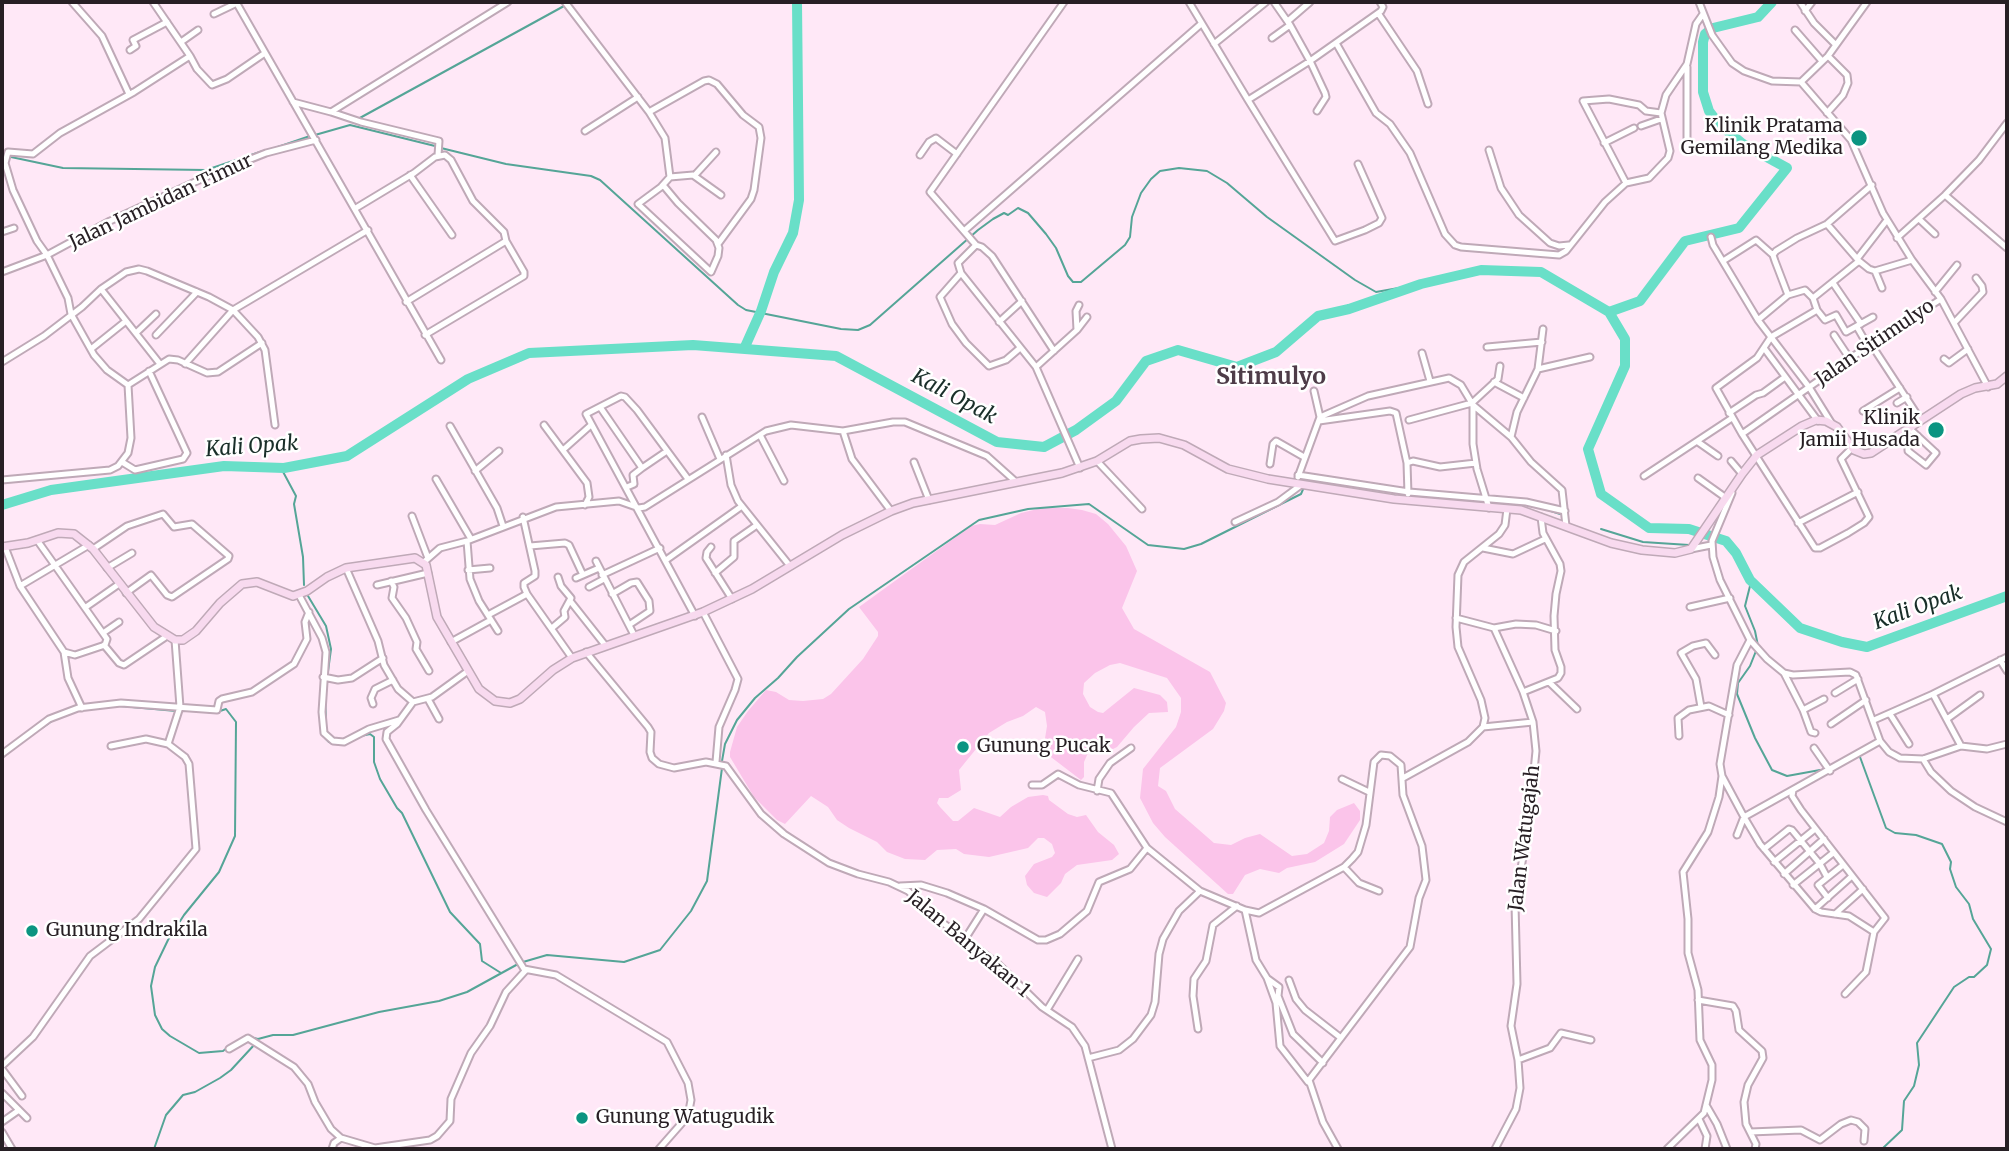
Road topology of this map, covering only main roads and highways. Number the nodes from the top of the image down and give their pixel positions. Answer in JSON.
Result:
{"nodes":[{"id":1,"x":2007,"y":378,"type":"edge"},
{"id":2,"x":3,"y":547,"type":"edge"}],
"edges":[{"from":1,"to":2,"type":"main road"}]}
